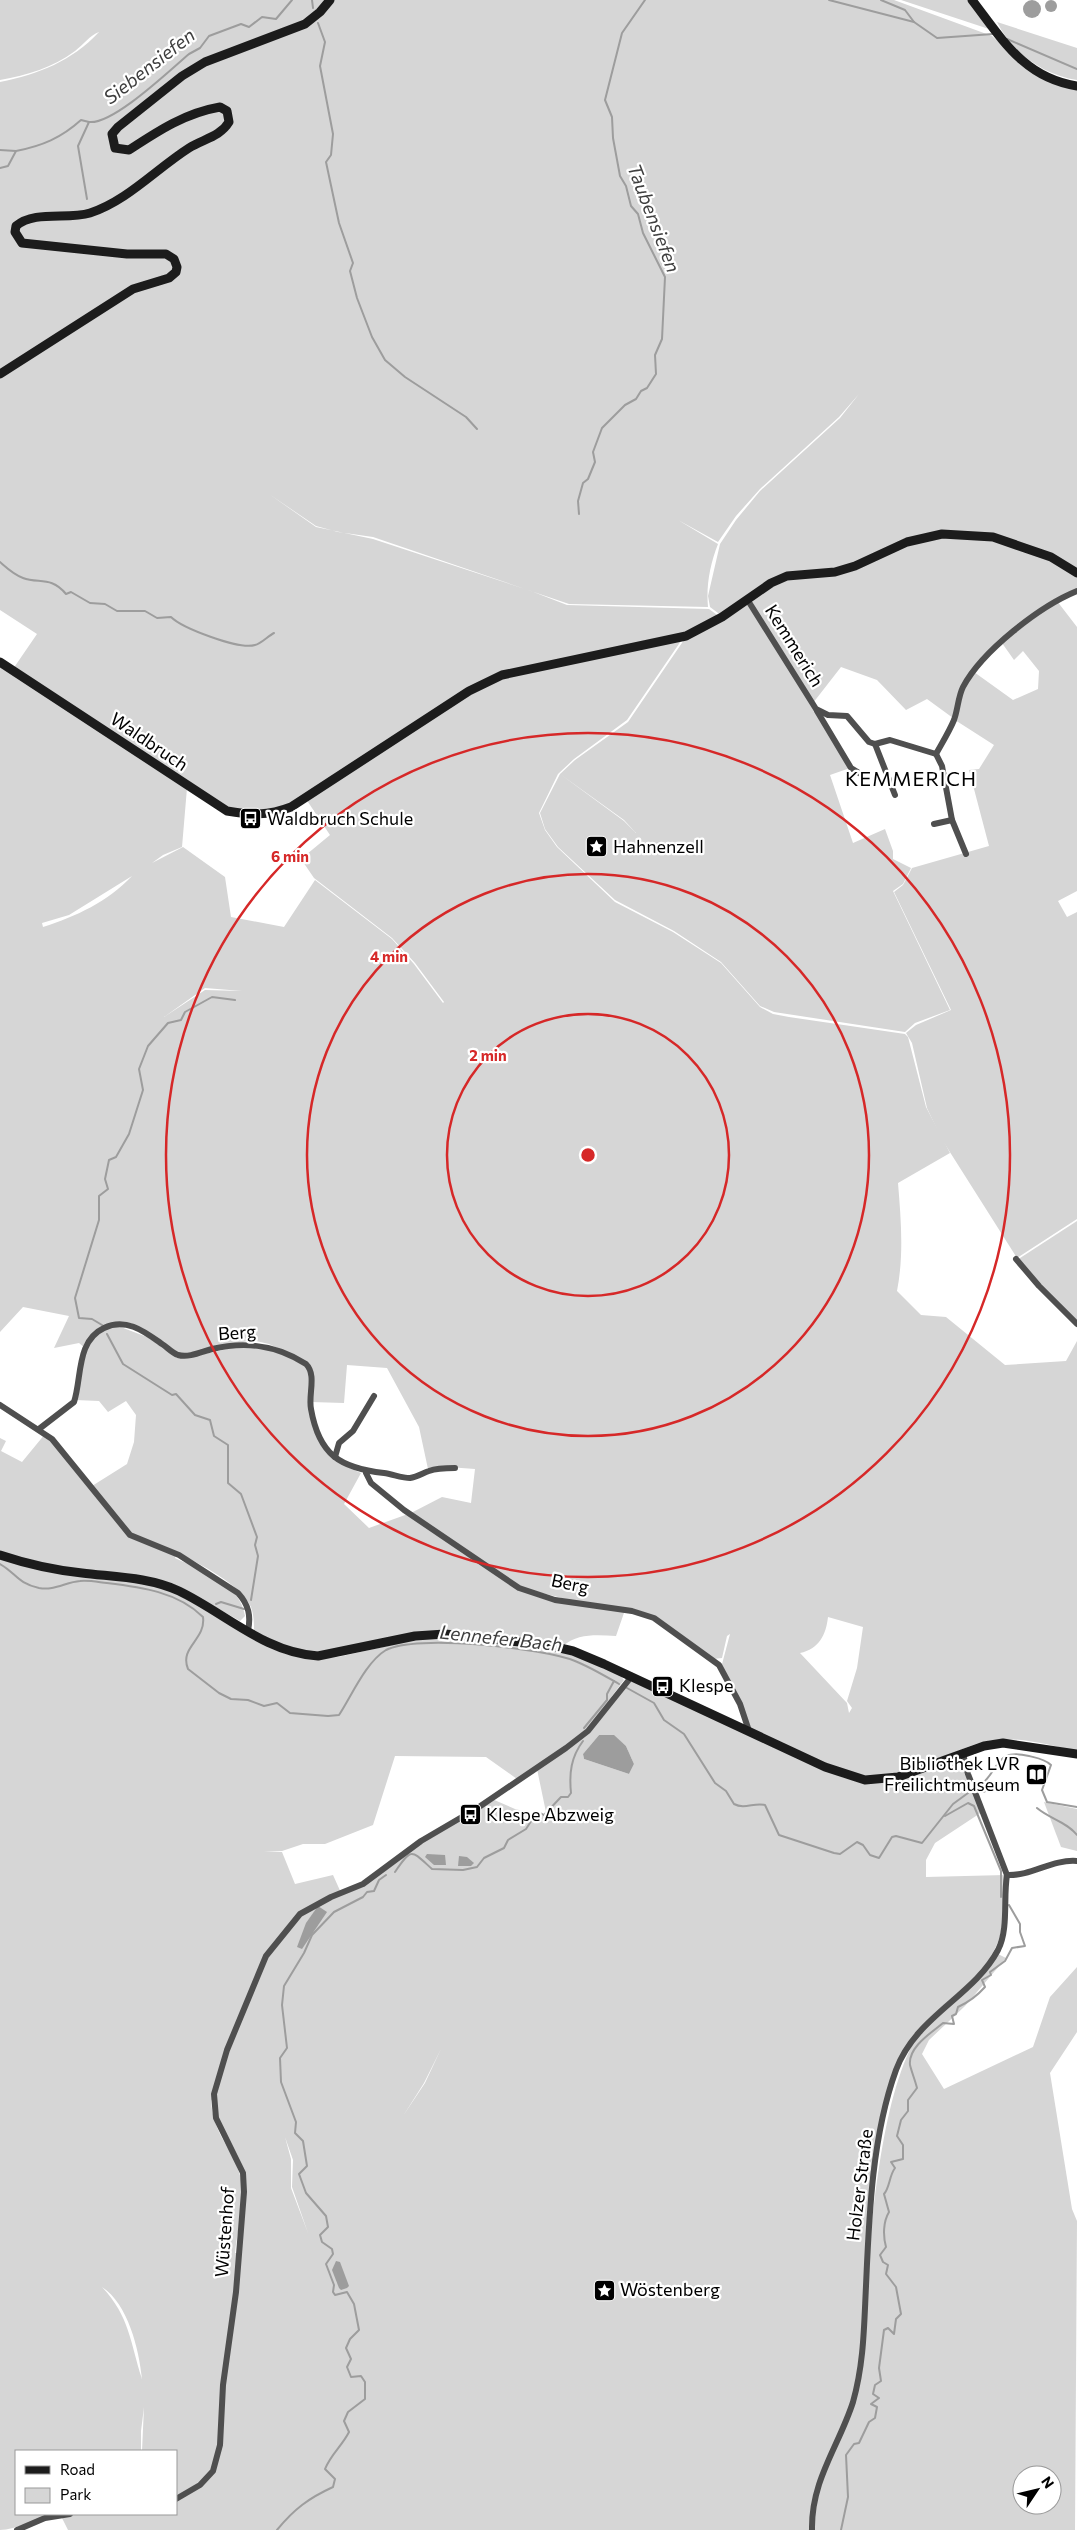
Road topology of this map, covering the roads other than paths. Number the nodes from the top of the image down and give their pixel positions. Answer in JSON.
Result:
{"nodes":[{"id":1,"x":330,"y":0,"type":"edge"},
{"id":2,"x":972,"y":0,"type":"edge"},
{"id":3,"x":1077,"y":86,"type":"edge"},
{"id":4,"x":0,"y":374,"type":"edge"},
{"id":5,"x":1077,"y":573,"type":"edge"},
{"id":6,"x":1077,"y":591,"type":"edge"},
{"id":7,"x":747,"y":599,"type":"junction"},
{"id":8,"x":0,"y":662,"type":"edge"},
{"id":9,"x":816,"y":709,"type":"junction"},
{"id":10,"x":875,"y":744,"type":"junction"},
{"id":11,"x":936,"y":754,"type":"junction"},
{"id":12,"x":864,"y":776,"type":"dead end"},
{"id":13,"x":894,"y":795,"type":"dead end"},
{"id":14,"x":952,"y":820,"type":"junction"},
{"id":15,"x":934,"y":824,"type":"dead end"},
{"id":16,"x":966,"y":854,"type":"dead end"},
{"id":17,"x":1016,"y":1260,"type":"dead end"},
{"id":18,"x":1077,"y":1324,"type":"edge"},
{"id":19,"x":374,"y":1396,"type":"dead end"},
{"id":20,"x":0,"y":1405,"type":"edge"},
{"id":21,"x":39,"y":1429,"type":"junction"},
{"id":22,"x":335,"y":1457,"type":"junction"},
{"id":23,"x":455,"y":1468,"type":"dead end"},
{"id":24,"x":366,"y":1472,"type":"junction"},
{"id":25,"x":0,"y":1555,"type":"edge"},
{"id":26,"x":248,"y":1630,"type":"junction"},
{"id":27,"x":632,"y":1676,"type":"junction"},
{"id":28,"x":749,"y":1731,"type":"junction"},
{"id":29,"x":963,"y":1754,"type":"junction"},
{"id":30,"x":1077,"y":1754,"type":"edge"},
{"id":31,"x":1077,"y":1861,"type":"edge"},
{"id":32,"x":1007,"y":1875,"type":"junction"},
{"id":33,"x":178,"y":2499,"type":"edge"},
{"id":34,"x":64,"y":2515,"type":"edge"},
{"id":35,"x":17,"y":2530,"type":"edge"},
{"id":36,"x":812,"y":2530,"type":"edge"}],
"edges":[{"from":1,"to":4,"type":"street"},
{"from":2,"to":3,"type":"street"},
{"from":5,"to":7,"type":"street","name":"Waldbruch"},
{"from":6,"to":11,"type":"street"},
{"from":7,"to":8,"type":"street","name":"Waldbruch"},
{"from":7,"to":9,"type":"street","name":"Kemmerich"},
{"from":9,"to":10,"type":"street","name":"Kemmerich"},
{"from":9,"to":12,"type":"street","name":"Kemmerich"},
{"from":10,"to":11,"type":"street"},
{"from":10,"to":13,"type":"street","name":"Kemmerich"},
{"from":11,"to":14,"type":"street"},
{"from":14,"to":15,"type":"street"},
{"from":14,"to":16,"type":"street"},
{"from":17,"to":18,"type":"street"},
{"from":19,"to":22,"type":"street"},
{"from":20,"to":21,"type":"street"},
{"from":21,"to":22,"type":"street","name":"Berg"},
{"from":21,"to":26,"type":"street"},
{"from":22,"to":24,"type":"street","name":"Berg"},
{"from":23,"to":24,"type":"street","name":"Berg"},
{"from":24,"to":28,"type":"street","name":"Berg"},
{"from":25,"to":26,"type":"street"},
{"from":26,"to":27,"type":"street"},
{"from":27,"to":28,"type":"street"},
{"from":27,"to":33,"type":"street","name":"Wüstenhof"},
{"from":28,"to":29,"type":"street"},
{"from":29,"to":30,"type":"street"},
{"from":29,"to":32,"type":"street"},
{"from":31,"to":32,"type":"street"},
{"from":32,"to":36,"type":"street","name":"Holzer Straße"},
{"from":34,"to":35,"type":"street"}]}
